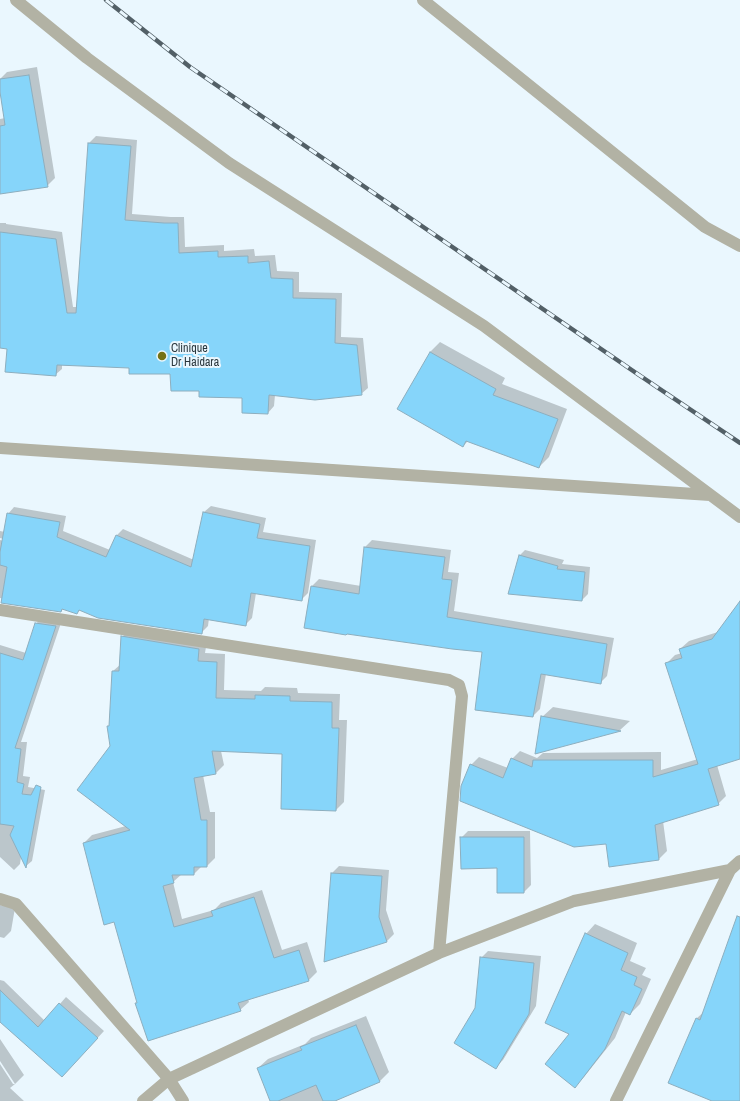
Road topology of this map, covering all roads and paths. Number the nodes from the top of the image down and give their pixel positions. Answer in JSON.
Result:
{"nodes":[{"id":1,"x":16,"y":0,"type":"edge"},
{"id":2,"x":423,"y":0,"type":"edge"},
{"id":3,"x":740,"y":246,"type":"edge"},
{"id":4,"x":0,"y":448,"type":"edge"},
{"id":5,"x":710,"y":495,"type":"junction"},
{"id":6,"x":740,"y":517,"type":"edge"},
{"id":7,"x":0,"y":610,"type":"edge"},
{"id":8,"x":740,"y":861,"type":"edge"},
{"id":9,"x":730,"y":870,"type":"junction"},
{"id":10,"x":0,"y":899,"type":"edge"},
{"id":11,"x":439,"y":953,"type":"junction"},
{"id":12,"x":169,"y":1080,"type":"junction"},
{"id":13,"x":143,"y":1101,"type":"edge"},
{"id":14,"x":183,"y":1101,"type":"edge"},
{"id":15,"x":616,"y":1101,"type":"edge"}],
"edges":[{"from":1,"to":5,"type":"street"},
{"from":2,"to":3,"type":"street"},
{"from":4,"to":5,"type":"street"},
{"from":5,"to":6,"type":"street"},
{"from":7,"to":11,"type":"street"},
{"from":8,"to":9,"type":"street"},
{"from":9,"to":11,"type":"street"},
{"from":9,"to":15,"type":"street"},
{"from":10,"to":12,"type":"street"},
{"from":11,"to":12,"type":"street"},
{"from":12,"to":13,"type":"street"},
{"from":12,"to":14,"type":"street"}]}
